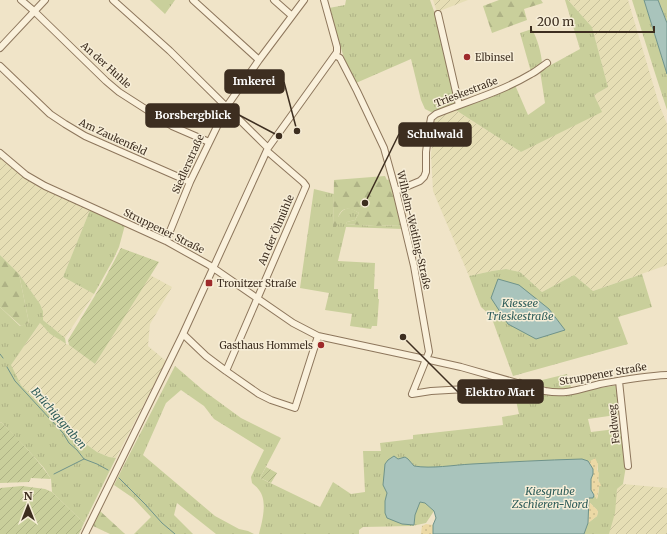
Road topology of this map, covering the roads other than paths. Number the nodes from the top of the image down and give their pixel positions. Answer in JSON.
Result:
{"nodes":[{"id":1,"x":22,"y":0,"type":"edge"},
{"id":2,"x":45,"y":0,"type":"edge"},
{"id":3,"x":113,"y":0,"type":"edge"},
{"id":4,"x":194,"y":0,"type":"edge"},
{"id":5,"x":274,"y":0,"type":"edge"},
{"id":6,"x":304,"y":0,"type":"edge"},
{"id":7,"x":324,"y":0,"type":"edge"},
{"id":8,"x":34,"y":11,"type":"junction"},
{"id":9,"x":438,"y":14,"type":"dead end"},
{"id":10,"x":291,"y":16,"type":"junction"},
{"id":11,"x":0,"y":48,"type":"edge"},
{"id":12,"x":335,"y":55,"type":"junction"},
{"id":13,"x":259,"y":60,"type":"junction"},
{"id":14,"x":546,"y":63,"type":"dead end"},
{"id":15,"x":0,"y":66,"type":"edge"},
{"id":16,"x":459,"y":105,"type":"junction"},
{"id":17,"x":227,"y":106,"type":"junction"},
{"id":18,"x":209,"y":142,"type":"junction"},
{"id":19,"x":268,"y":149,"type":"junction"},
{"id":20,"x":0,"y":153,"type":"edge"},
{"id":21,"x":190,"y":182,"type":"junction"},
{"id":22,"x":396,"y":191,"type":"junction"},
{"id":23,"x":166,"y":241,"type":"junction"},
{"id":24,"x":213,"y":268,"type":"junction"},
{"id":25,"x":258,"y":299,"type":"junction"},
{"id":26,"x":183,"y":334,"type":"junction"},
{"id":27,"x":318,"y":336,"type":"junction"},
{"id":28,"x":425,"y":359,"type":"junction"},
{"id":29,"x":226,"y":371,"type":"junction"},
{"id":30,"x":667,"y":375,"type":"edge"},
{"id":31,"x":619,"y":381,"type":"junction"},
{"id":32,"x":520,"y":383,"type":"junction"},
{"id":33,"x":628,"y":466,"type":"dead end"},
{"id":34,"x":85,"y":534,"type":"edge"}],
"edges":[{"from":1,"to":8,"type":"street","name":"An der Huhle"},
{"from":2,"to":8,"type":"street"},
{"from":3,"to":17,"type":"street"},
{"from":4,"to":13,"type":"street"},
{"from":5,"to":10,"type":"street"},
{"from":6,"to":10,"type":"street","name":"Siedlerstraße"},
{"from":7,"to":12,"type":"street"},
{"from":8,"to":11,"type":"street"},
{"from":8,"to":18,"type":"street","name":"An der Huhle"},
{"from":9,"to":16,"type":"street"},
{"from":10,"to":13,"type":"street","name":"Siedlerstraße"},
{"from":12,"to":19,"type":"street"},
{"from":12,"to":22,"type":"street","name":"Wilhelm-Weitling-Straße"},
{"from":13,"to":17,"type":"street","name":"Siedlerstraße"},
{"from":14,"to":16,"type":"street","name":"Trieskestraße"},
{"from":15,"to":21,"type":"street","name":"Am Zaukenfeld"},
{"from":16,"to":22,"type":"street","name":"Trieskestraße"},
{"from":17,"to":18,"type":"street","name":"Siedlerstraße"},
{"from":17,"to":19,"type":"street"},
{"from":18,"to":21,"type":"street","name":"Siedlerstraße"},
{"from":19,"to":24,"type":"street"},
{"from":19,"to":25,"type":"street","name":"An der Ölmühle"},
{"from":20,"to":23,"type":"street","name":"Struppener Straße"},
{"from":21,"to":23,"type":"street","name":"Siedlerstraße"},
{"from":22,"to":28,"type":"street","name":"Wilhelm-Weitling-Straße"},
{"from":23,"to":24,"type":"street","name":"Struppener Straße"},
{"from":24,"to":25,"type":"street","name":"Struppener Straße"},
{"from":24,"to":26,"type":"street"},
{"from":25,"to":27,"type":"street","name":"Struppener Straße"},
{"from":25,"to":29,"type":"street","name":"An der Ölmühle"},
{"from":26,"to":29,"type":"street"},
{"from":26,"to":34,"type":"street"},
{"from":27,"to":28,"type":"street","name":"Struppener Straße"},
{"from":27,"to":29,"type":"street"},
{"from":28,"to":32,"type":"street","name":"Struppener Straße"},
{"from":28,"to":32,"type":"street","name":"Wilhelm-Weitling-Straße"},
{"from":30,"to":31,"type":"street","name":"Struppener Straße"},
{"from":31,"to":32,"type":"street","name":"Struppener Straße"},
{"from":31,"to":33,"type":"street","name":"Feldweg"}]}
